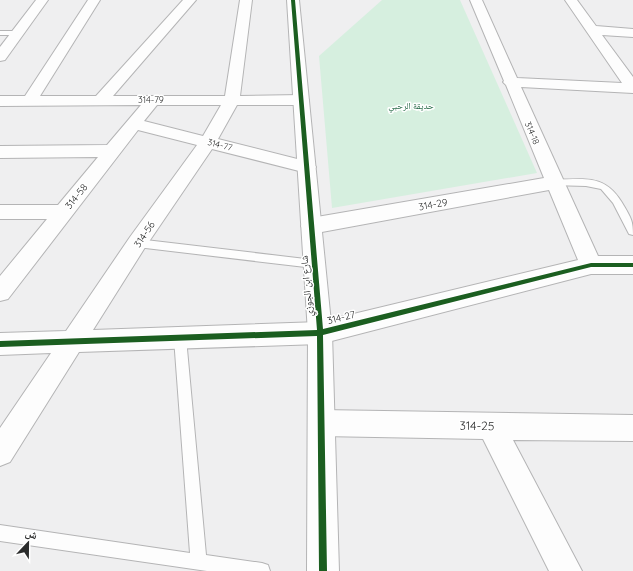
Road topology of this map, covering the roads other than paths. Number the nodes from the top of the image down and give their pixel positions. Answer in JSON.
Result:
{"nodes":[{"id":1,"x":42,"y":0,"type":"edge"},
{"id":2,"x":94,"y":0,"type":"edge"},
{"id":3,"x":190,"y":0,"type":"edge"},
{"id":4,"x":246,"y":0,"type":"edge"},
{"id":5,"x":293,"y":0,"type":"edge"},
{"id":6,"x":476,"y":0,"type":"edge"},
{"id":7,"x":571,"y":0,"type":"edge"},
{"id":8,"x":592,"y":30,"type":"junction"},
{"id":9,"x":0,"y":33,"type":"edge"},
{"id":10,"x":18,"y":33,"type":"junction"},
{"id":11,"x":633,"y":33,"type":"edge"},
{"id":12,"x":0,"y":58,"type":"edge"},
{"id":13,"x":510,"y":82,"type":"junction"},
{"id":14,"x":633,"y":88,"type":"edge"},
{"id":15,"x":0,"y":100,"type":"edge"},
{"id":16,"x":30,"y":100,"type":"junction"},
{"id":17,"x":101,"y":100,"type":"junction"},
{"id":18,"x":153,"y":100,"type":"junction"},
{"id":19,"x":232,"y":100,"type":"junction"},
{"id":20,"x":301,"y":100,"type":"junction"},
{"id":21,"x":134,"y":124,"type":"junction"},
{"id":22,"x":208,"y":142,"type":"junction"},
{"id":23,"x":0,"y":152,"type":"edge"},
{"id":24,"x":112,"y":152,"type":"junction"},
{"id":25,"x":306,"y":167,"type":"junction"},
{"id":26,"x":554,"y":183,"type":"junction"},
{"id":27,"x":0,"y":212,"type":"edge"},
{"id":28,"x":63,"y":212,"type":"junction"},
{"id":29,"x":311,"y":226,"type":"junction"},
{"id":30,"x":633,"y":232,"type":"edge"},
{"id":31,"x":137,"y":243,"type":"junction"},
{"id":32,"x":314,"y":264,"type":"junction"},
{"id":33,"x":591,"y":265,"type":"junction"},
{"id":34,"x":633,"y":265,"type":"edge"},
{"id":35,"x":0,"y":292,"type":"edge"},
{"id":36,"x":320,"y":333,"type":"junction"},
{"id":37,"x":180,"y":338,"type":"junction"},
{"id":38,"x":73,"y":342,"type":"junction"},
{"id":39,"x":0,"y":344,"type":"edge"},
{"id":40,"x":321,"y":423,"type":"junction"},
{"id":41,"x":491,"y":426,"type":"junction"},
{"id":42,"x":633,"y":428,"type":"edge"},
{"id":43,"x":0,"y":452,"type":"edge"},
{"id":44,"x":0,"y":533,"type":"edge"},
{"id":45,"x":199,"y":561,"type":"junction"},
{"id":46,"x":262,"y":571,"type":"edge"},
{"id":47,"x":323,"y":571,"type":"edge"},
{"id":48,"x":566,"y":571,"type":"edge"}],
"edges":[{"from":1,"to":10,"type":"street"},
{"from":2,"to":16,"type":"street"},
{"from":3,"to":17,"type":"street"},
{"from":4,"to":19,"type":"street","name":"314-56"},
{"from":5,"to":20,"type":"street","name":"شارع ابن الجوزي"},
{"from":6,"to":13,"type":"street","name":"314-18"},
{"from":7,"to":8,"type":"street"},
{"from":8,"to":11,"type":"street"},
{"from":8,"to":14,"type":"street"},
{"from":9,"to":10,"type":"lane"},
{"from":10,"to":12,"type":"street"},
{"from":13,"to":14,"type":"street"},
{"from":13,"to":26,"type":"street","name":"314-18"},
{"from":15,"to":16,"type":"street","name":"314-79"},
{"from":16,"to":17,"type":"street","name":"314-79"},
{"from":17,"to":18,"type":"street","name":"314-79"},
{"from":18,"to":19,"type":"street","name":"314-79"},
{"from":18,"to":21,"type":"street","name":"314-58"},
{"from":19,"to":20,"type":"street","name":"314-79"},
{"from":19,"to":22,"type":"street","name":"314-56"},
{"from":20,"to":25,"type":"street","name":"شارع ابن الجوزي"},
{"from":21,"to":22,"type":"street","name":"314-77"},
{"from":21,"to":24,"type":"street","name":"314-58"},
{"from":22,"to":25,"type":"street","name":"314-77"},
{"from":22,"to":31,"type":"street","name":"314-56"},
{"from":23,"to":24,"type":"street"},
{"from":24,"to":28,"type":"street","name":"314-58"},
{"from":25,"to":29,"type":"street","name":"شارع ابن الجوزي"},
{"from":26,"to":29,"type":"street","name":"314-29"},
{"from":26,"to":30,"type":"lane"},
{"from":26,"to":33,"type":"street","name":"314-18"},
{"from":27,"to":28,"type":"street"},
{"from":28,"to":35,"type":"street","name":"314-58"},
{"from":29,"to":32,"type":"street","name":"شارع ابن الجوزي"},
{"from":31,"to":32,"type":"lane"},
{"from":31,"to":38,"type":"street","name":"314-56"},
{"from":32,"to":36,"type":"street","name":"شارع ابن الجوزي"},
{"from":33,"to":34,"type":"street","name":"314-27"},
{"from":33,"to":36,"type":"street","name":"314-27"},
{"from":36,"to":37,"type":"street","name":"314-27"},
{"from":36,"to":40,"type":"street","name":"شارع ابن الجوزي"},
{"from":37,"to":38,"type":"street","name":"314-27"},
{"from":37,"to":45,"type":"lane"},
{"from":38,"to":39,"type":"street","name":"314-27"},
{"from":38,"to":43,"type":"street","name":"314-56"},
{"from":40,"to":41,"type":"street","name":"314-25"},
{"from":40,"to":47,"type":"street","name":"شارع ابن الجوزي"},
{"from":41,"to":42,"type":"street","name":"314-25"},
{"from":41,"to":48,"type":"street"},
{"from":44,"to":45,"type":"lane"},
{"from":45,"to":46,"type":"lane"}]}
